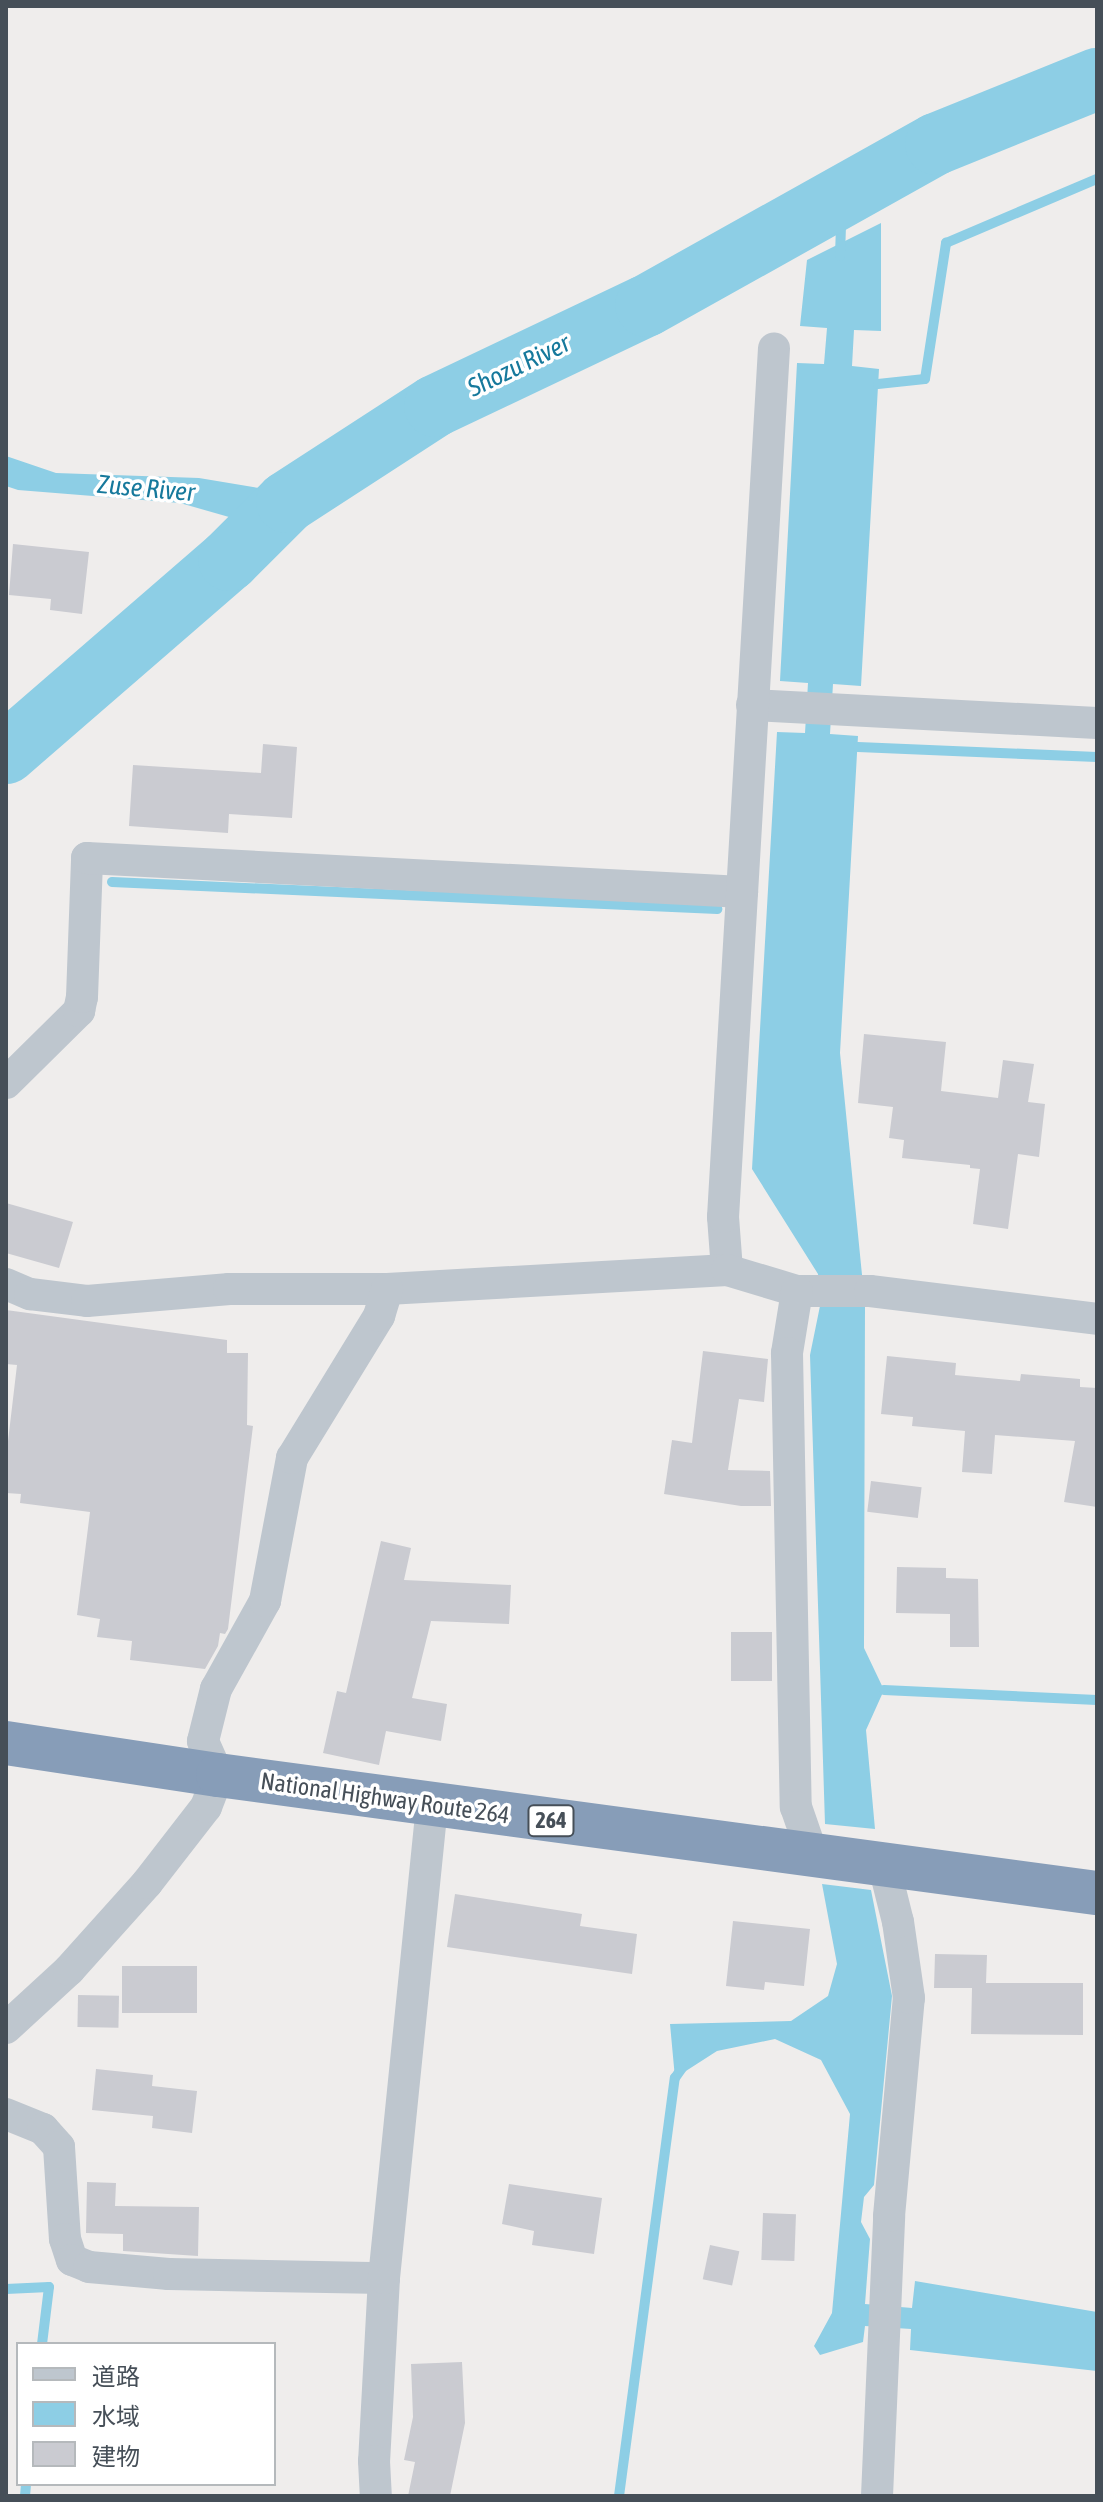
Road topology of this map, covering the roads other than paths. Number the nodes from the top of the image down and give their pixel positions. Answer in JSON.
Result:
{"nodes":[{"id":1,"x":774,"y":348,"type":"dead end"},
{"id":2,"x":752,"y":705,"type":"junction"},
{"id":3,"x":1097,"y":723,"type":"edge"},
{"id":4,"x":742,"y":892,"type":"junction"},
{"id":5,"x":6,"y":1083,"type":"edge"},
{"id":6,"x":727,"y":1270,"type":"junction"},
{"id":7,"x":6,"y":1284,"type":"edge"},
{"id":8,"x":387,"y":1289,"type":"junction"},
{"id":9,"x":804,"y":1291,"type":"junction"},
{"id":10,"x":1097,"y":1319,"type":"edge"},
{"id":11,"x":6,"y":1743,"type":"edge"},
{"id":12,"x":218,"y":1775,"type":"junction"},
{"id":13,"x":432,"y":1804,"type":"junction"},
{"id":14,"x":813,"y":1856,"type":"junction"},
{"id":15,"x":884,"y":1866,"type":"junction"},
{"id":16,"x":1097,"y":1893,"type":"edge"},
{"id":17,"x":6,"y":2028,"type":"edge"},
{"id":18,"x":6,"y":2114,"type":"edge"},
{"id":19,"x":384,"y":2278,"type":"junction"},
{"id":20,"x":376,"y":2496,"type":"edge"},
{"id":21,"x":877,"y":2496,"type":"edge"}],
"edges":[{"from":1,"to":2,"type":"street"},
{"from":2,"to":3,"type":"street"},
{"from":2,"to":4,"type":"street"},
{"from":4,"to":5,"type":"street"},
{"from":4,"to":6,"type":"street"},
{"from":6,"to":8,"type":"street"},
{"from":6,"to":9,"type":"street"},
{"from":7,"to":8,"type":"street"},
{"from":8,"to":12,"type":"street"},
{"from":9,"to":10,"type":"street"},
{"from":9,"to":14,"type":"street"},
{"from":11,"to":12,"type":"highway","name":"National Highway Route 264","number":"264"},
{"from":12,"to":13,"type":"highway","name":"National Highway Route 264","number":"264"},
{"from":12,"to":17,"type":"street"},
{"from":13,"to":14,"type":"highway","name":"National Highway Route 264","number":"264"},
{"from":13,"to":19,"type":"street"},
{"from":14,"to":15,"type":"highway","name":"National Highway Route 264","number":"264"},
{"from":15,"to":16,"type":"highway","name":"National Highway Route 264","number":"264"},
{"from":15,"to":21,"type":"street"},
{"from":18,"to":19,"type":"street"},
{"from":19,"to":20,"type":"street"}]}
